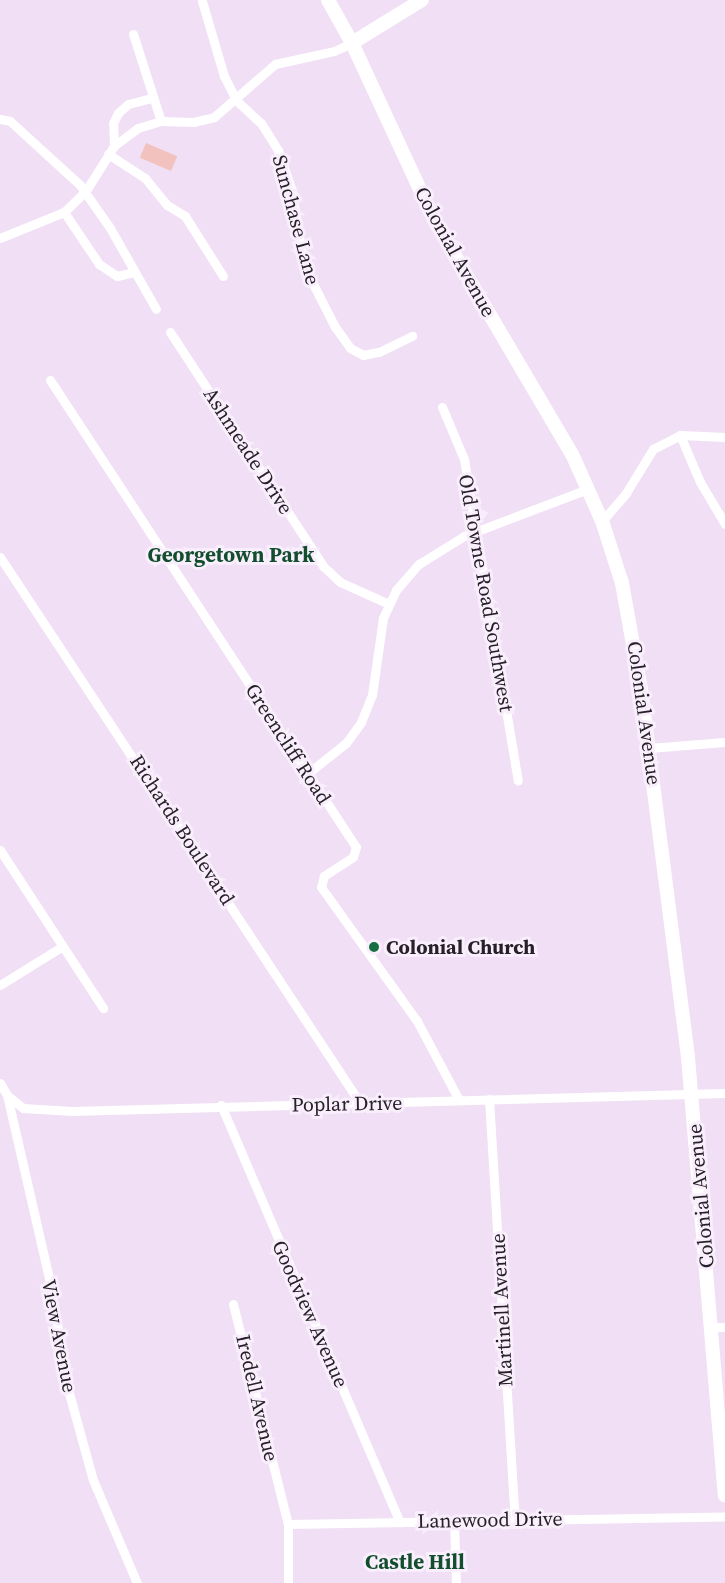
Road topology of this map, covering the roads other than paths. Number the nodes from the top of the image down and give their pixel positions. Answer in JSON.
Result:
{"nodes":[{"id":1,"x":328,"y":0,"type":"edge"},
{"id":2,"x":422,"y":0,"type":"edge"},
{"id":3,"x":202,"y":1,"type":"edge"},
{"id":4,"x":133,"y":34,"type":"dead end"},
{"id":5,"x":352,"y":43,"type":"junction"},
{"id":6,"x":152,"y":98,"type":"junction"},
{"id":7,"x":237,"y":101,"type":"junction"},
{"id":8,"x":0,"y":119,"type":"edge"},
{"id":9,"x":160,"y":121,"type":"junction"},
{"id":10,"x":114,"y":146,"type":"junction"},
{"id":11,"x":108,"y":154,"type":"junction"},
{"id":12,"x":85,"y":192,"type":"junction"},
{"id":13,"x":64,"y":212,"type":"junction"},
{"id":14,"x":0,"y":238,"type":"edge"},
{"id":15,"x":134,"y":272,"type":"junction"},
{"id":16,"x":223,"y":276,"type":"dead end"},
{"id":17,"x":156,"y":309,"type":"dead end"},
{"id":18,"x":170,"y":332,"type":"dead end"},
{"id":19,"x":412,"y":336,"type":"dead end"},
{"id":20,"x":50,"y":380,"type":"dead end"},
{"id":21,"x":442,"y":407,"type":"dead end"},
{"id":22,"x":680,"y":435,"type":"junction"},
{"id":23,"x":725,"y":437,"type":"edge"},
{"id":24,"x":588,"y":489,"type":"junction"},
{"id":25,"x":602,"y":521,"type":"junction"},
{"id":26,"x":725,"y":524,"type":"edge"},
{"id":27,"x":475,"y":532,"type":"junction"},
{"id":28,"x":1,"y":562,"type":"edge"},
{"id":29,"x":389,"y":604,"type":"junction"},
{"id":30,"x":725,"y":742,"type":"edge"},
{"id":31,"x":649,"y":748,"type":"junction"},
{"id":32,"x":307,"y":774,"type":"junction"},
{"id":33,"x":518,"y":781,"type":"dead end"},
{"id":34,"x":0,"y":850,"type":"edge"},
{"id":35,"x":63,"y":946,"type":"junction"},
{"id":36,"x":0,"y":986,"type":"edge"},
{"id":37,"x":103,"y":1008,"type":"dead end"},
{"id":38,"x":0,"y":1083,"type":"edge"},
{"id":39,"x":725,"y":1093,"type":"edge"},
{"id":40,"x":692,"y":1094,"type":"junction"},
{"id":41,"x":7,"y":1095,"type":"junction"},
{"id":42,"x":489,"y":1099,"type":"junction"},
{"id":43,"x":459,"y":1100,"type":"junction"},
{"id":44,"x":360,"y":1103,"type":"junction"},
{"id":45,"x":221,"y":1105,"type":"junction"},
{"id":46,"x":234,"y":1305,"type":"dead end"},
{"id":47,"x":718,"y":1327,"type":"edge"},
{"id":48,"x":725,"y":1496,"type":"edge"},
{"id":49,"x":725,"y":1516,"type":"edge"},
{"id":50,"x":515,"y":1520,"type":"junction"},
{"id":51,"x":454,"y":1521,"type":"junction"},
{"id":52,"x":400,"y":1522,"type":"junction"},
{"id":53,"x":288,"y":1524,"type":"junction"},
{"id":54,"x":137,"y":1583,"type":"edge"},
{"id":55,"x":288,"y":1583,"type":"edge"},
{"id":56,"x":456,"y":1583,"type":"edge"}],
"edges":[{"from":1,"to":5,"type":"main road","name":"Colonial Avenue"},
{"from":2,"to":5,"type":"main road"},
{"from":3,"to":7,"type":"street"},
{"from":4,"to":6,"type":"street"},
{"from":5,"to":7,"type":"street"},
{"from":5,"to":24,"type":"main road","name":"Colonial Avenue"},
{"from":6,"to":9,"type":"street"},
{"from":6,"to":10,"type":"street"},
{"from":7,"to":9,"type":"street"},
{"from":7,"to":19,"type":"street","name":"Sunchase Lane"},
{"from":8,"to":12,"type":"street"},
{"from":9,"to":10,"type":"street"},
{"from":10,"to":11,"type":"street"},
{"from":11,"to":12,"type":"street"},
{"from":11,"to":16,"type":"street"},
{"from":12,"to":13,"type":"street"},
{"from":12,"to":15,"type":"street"},
{"from":13,"to":14,"type":"street"},
{"from":13,"to":15,"type":"street"},
{"from":15,"to":17,"type":"street"},
{"from":18,"to":29,"type":"street","name":"Ashmeade Drive"},
{"from":20,"to":32,"type":"street","name":"Greencliff Road"},
{"from":21,"to":27,"type":"street","name":"Old Towne Road Southwest"},
{"from":22,"to":23,"type":"street"},
{"from":22,"to":25,"type":"street"},
{"from":22,"to":26,"type":"street"},
{"from":24,"to":25,"type":"main road","name":"Colonial Avenue"},
{"from":24,"to":27,"type":"street"},
{"from":25,"to":31,"type":"main road","name":"Colonial Avenue"},
{"from":27,"to":29,"type":"street"},
{"from":27,"to":33,"type":"street","name":"Old Towne Road Southwest"},
{"from":28,"to":44,"type":"street","name":"Richards Boulevard"},
{"from":29,"to":32,"type":"street"},
{"from":30,"to":31,"type":"street"},
{"from":31,"to":40,"type":"main road","name":"Colonial Avenue"},
{"from":32,"to":43,"type":"street","name":"Greencliff Road"},
{"from":34,"to":35,"type":"street"},
{"from":35,"to":36,"type":"street"},
{"from":35,"to":37,"type":"street"},
{"from":38,"to":41,"type":"street","name":"View Avenue"},
{"from":39,"to":40,"type":"street","name":"Poplar Drive"},
{"from":40,"to":42,"type":"street","name":"Poplar Drive"},
{"from":40,"to":47,"type":"main road","name":"Colonial Avenue"},
{"from":41,"to":45,"type":"street","name":"Poplar Drive"},
{"from":41,"to":54,"type":"street","name":"View Avenue"},
{"from":42,"to":43,"type":"street","name":"Poplar Drive"},
{"from":42,"to":50,"type":"street","name":"Martinell Avenue"},
{"from":43,"to":44,"type":"street","name":"Poplar Drive"},
{"from":44,"to":45,"type":"street","name":"Poplar Drive"},
{"from":45,"to":52,"type":"street","name":"Goodview Avenue"},
{"from":46,"to":53,"type":"street","name":"Iredell Avenue"},
{"from":47,"to":48,"type":"main road","name":"Colonial Avenue"},
{"from":49,"to":50,"type":"street","name":"Lanewood Drive"},
{"from":50,"to":51,"type":"street","name":"Lanewood Drive"},
{"from":51,"to":52,"type":"street","name":"Lanewood Drive"},
{"from":51,"to":56,"type":"street"},
{"from":52,"to":53,"type":"street","name":"Lanewood Drive"},
{"from":53,"to":55,"type":"street"}]}
